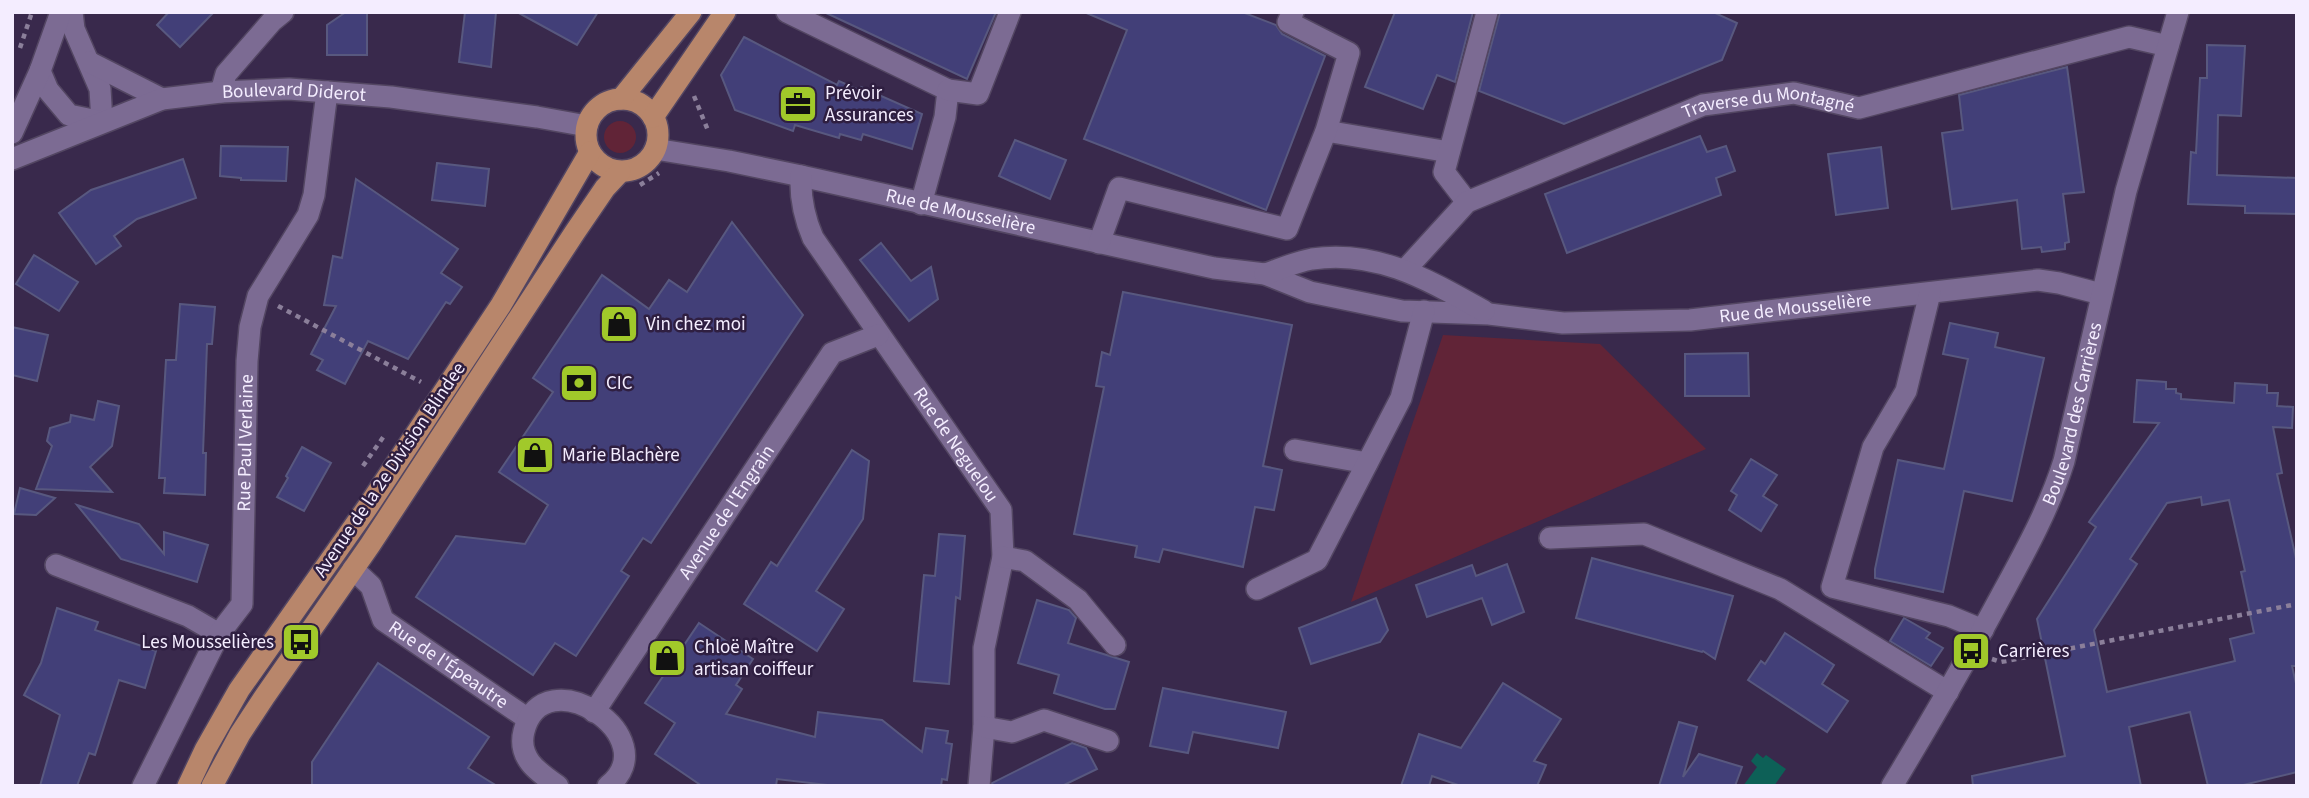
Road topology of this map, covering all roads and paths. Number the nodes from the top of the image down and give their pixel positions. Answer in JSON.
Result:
{"nodes":[{"id":1,"x":32,"y":12,"type":"edge"},
{"id":2,"x":61,"y":12,"type":"edge"},
{"id":3,"x":72,"y":12,"type":"edge"},
{"id":4,"x":283,"y":12,"type":"edge"},
{"id":5,"x":691,"y":12,"type":"edge"},
{"id":6,"x":724,"y":12,"type":"edge"},
{"id":7,"x":787,"y":12,"type":"edge"},
{"id":8,"x":1010,"y":12,"type":"edge"},
{"id":9,"x":1293,"y":12,"type":"edge"},
{"id":10,"x":1487,"y":12,"type":"edge"},
{"id":11,"x":2178,"y":12,"type":"edge"},
{"id":12,"x":2168,"y":46,"type":"junction"},
{"id":13,"x":16,"y":58,"type":"dead end"},
{"id":14,"x":89,"y":62,"type":"junction"},
{"id":15,"x":40,"y":71,"type":"junction"},
{"id":16,"x":948,"y":90,"type":"junction"},
{"id":17,"x":221,"y":92,"type":"junction"},
{"id":18,"x":327,"y":92,"type":"junction"},
{"id":19,"x":162,"y":99,"type":"junction"},
{"id":20,"x":621,"y":99,"type":"junction"},
{"id":21,"x":653,"y":117,"type":"junction"},
{"id":22,"x":102,"y":122,"type":"junction"},
{"id":23,"x":587,"y":126,"type":"junction"},
{"id":24,"x":1326,"y":131,"type":"junction"},
{"id":25,"x":12,"y":133,"type":"edge"},
{"id":26,"x":655,"y":149,"type":"junction"},
{"id":27,"x":590,"y":152,"type":"junction"},
{"id":28,"x":1449,"y":152,"type":"junction"},
{"id":29,"x":13,"y":163,"type":"edge"},
{"id":30,"x":620,"y":172,"type":"junction"},
{"id":31,"x":801,"y":176,"type":"junction"},
{"id":32,"x":1467,"y":202,"type":"junction"},
{"id":33,"x":921,"y":204,"type":"junction"},
{"id":34,"x":1287,"y":229,"type":"junction"},
{"id":35,"x":1099,"y":243,"type":"junction"},
{"id":36,"x":1311,"y":260,"type":"junction"},
{"id":37,"x":1405,"y":270,"type":"junction"},
{"id":38,"x":1265,"y":274,"type":"junction"},
{"id":39,"x":1930,"y":293,"type":"junction"},
{"id":40,"x":2101,"y":294,"type":"junction"},
{"id":41,"x":258,"y":296,"type":"junction"},
{"id":42,"x":1424,"y":311,"type":"junction"},
{"id":43,"x":1489,"y":314,"type":"junction"},
{"id":44,"x":878,"y":335,"type":"junction"},
{"id":45,"x":428,"y":385,"type":"dead end"},
{"id":46,"x":391,"y":432,"type":"dead end"},
{"id":47,"x":1295,"y":450,"type":"dead end"},
{"id":48,"x":1367,"y":463,"type":"junction"},
{"id":49,"x":358,"y":473,"type":"dead end"},
{"id":50,"x":1550,"y":538,"type":"dead end"},
{"id":51,"x":1003,"y":557,"type":"junction"},
{"id":52,"x":56,"y":565,"type":"dead end"},
{"id":53,"x":353,"y":569,"type":"junction"},
{"id":54,"x":1257,"y":589,"type":"dead end"},
{"id":55,"x":2297,"y":604,"type":"edge"},
{"id":56,"x":1983,"y":630,"type":"junction"},
{"id":57,"x":219,"y":634,"type":"junction"},
{"id":58,"x":1115,"y":645,"type":"dead end"},
{"id":59,"x":1971,"y":651,"type":"junction"},
{"id":60,"x":1948,"y":692,"type":"junction"},
{"id":61,"x":594,"y":712,"type":"junction"},
{"id":62,"x":528,"y":719,"type":"junction"},
{"id":63,"x":984,"y":727,"type":"junction"},
{"id":64,"x":1108,"y":741,"type":"dead end"},
{"id":65,"x":617,"y":783,"type":"edge"},
{"id":66,"x":556,"y":785,"type":"edge"},
{"id":67,"x":143,"y":786,"type":"edge"},
{"id":68,"x":188,"y":786,"type":"edge"},
{"id":69,"x":212,"y":786,"type":"edge"},
{"id":70,"x":979,"y":786,"type":"edge"},
{"id":71,"x":1892,"y":786,"type":"edge"}],
"edges":[{"from":1,"to":13,"type":"path"},
{"from":2,"to":15,"type":"street"},
{"from":3,"to":14,"type":"street"},
{"from":4,"to":17,"type":"street"},
{"from":5,"to":20,"type":"main road"},
{"from":6,"to":21,"type":"main road"},
{"from":7,"to":16,"type":"street"},
{"from":8,"to":16,"type":"street"},
{"from":9,"to":24,"type":"street"},
{"from":10,"to":28,"type":"street"},
{"from":11,"to":12,"type":"street","name":"Boulevard des Carrières"},
{"from":12,"to":32,"type":"street","name":"Traverse du Montagné"},
{"from":12,"to":40,"type":"street","name":"Boulevard des Carrières"},
{"from":14,"to":19,"type":"street"},
{"from":14,"to":22,"type":"street"},
{"from":15,"to":22,"type":"street"},
{"from":15,"to":25,"type":"street"},
{"from":16,"to":33,"type":"street"},
{"from":17,"to":18,"type":"street","name":"Boulevard Diderot"},
{"from":17,"to":19,"type":"street","name":"Boulevard Diderot"},
{"from":18,"to":23,"type":"street","name":"Boulevard Diderot"},
{"from":18,"to":41,"type":"street","name":"Rue Paul Verlaine"},
{"from":19,"to":22,"type":"street","name":"Boulevard Diderot"},
{"from":20,"to":21,"type":"main road"},
{"from":20,"to":23,"type":"main road"},
{"from":21,"to":26,"type":"main road"},
{"from":22,"to":29,"type":"street","name":"Boulevard Diderot"},
{"from":23,"to":27,"type":"main road"},
{"from":24,"to":28,"type":"street"},
{"from":24,"to":34,"type":"street"},
{"from":26,"to":30,"type":"main road"},
{"from":26,"to":31,"type":"street","name":"Rue de Mousselière"},
{"from":27,"to":30,"type":"main road"},
{"from":27,"to":68,"type":"main road","name":"Avenue de la 2e Division Blindee"},
{"from":28,"to":32,"type":"street"},
{"from":30,"to":53,"type":"main road","name":"Avenue de la 2e Division Blindee"},
{"from":31,"to":33,"type":"street","name":"Rue de Mousselière"},
{"from":31,"to":44,"type":"street","name":"Rue de Neguelou"},
{"from":32,"to":37,"type":"street","name":"Traverse du Montagné"},
{"from":33,"to":35,"type":"street","name":"Rue de Mousselière"},
{"from":34,"to":35,"type":"street"},
{"from":34,"to":36,"type":"street"},
{"from":35,"to":38,"type":"street","name":"Rue de Mousselière"},
{"from":36,"to":37,"type":"street","name":"Rue de Mousselière"},
{"from":36,"to":38,"type":"street","name":"Rue de Mousselière"},
{"from":37,"to":43,"type":"street","name":"Rue de Mousselière"},
{"from":38,"to":42,"type":"street","name":"Rue de Mousselière"},
{"from":39,"to":40,"type":"street","name":"Rue de Mousselière"},
{"from":39,"to":43,"type":"street","name":"Rue de Mousselière"},
{"from":39,"to":56,"type":"street"},
{"from":40,"to":56,"type":"street","name":"Boulevard des Carrières"},
{"from":41,"to":45,"type":"path"},
{"from":41,"to":57,"type":"street","name":"Rue Paul Verlaine"},
{"from":42,"to":43,"type":"street","name":"Rue de Mousselière"},
{"from":42,"to":48,"type":"street"},
{"from":44,"to":51,"type":"street","name":"Rue de Neguelou"},
{"from":44,"to":61,"type":"street","name":"Avenue de l'Engrain"},
{"from":46,"to":49,"type":"path"},
{"from":47,"to":48,"type":"street"},
{"from":48,"to":54,"type":"street"},
{"from":50,"to":60,"type":"street"},
{"from":51,"to":58,"type":"street"},
{"from":51,"to":63,"type":"street","name":"Rue de Neguelou"},
{"from":52,"to":57,"type":"street"},
{"from":53,"to":62,"type":"street","name":"Rue de l'Épeautre"},
{"from":53,"to":69,"type":"main road","name":"Avenue de la 2e Division Blindee"},
{"from":55,"to":59,"type":"path"},
{"from":56,"to":59,"type":"street","name":"Boulevard des Carrières"},
{"from":57,"to":67,"type":"street","name":"Rue Paul Verlaine"},
{"from":59,"to":60,"type":"street","name":"Boulevard des Carrières"},
{"from":60,"to":71,"type":"street","name":"Boulevard des Carrières"},
{"from":61,"to":62,"type":"street"},
{"from":61,"to":65,"type":"street"},
{"from":62,"to":66,"type":"street"},
{"from":63,"to":64,"type":"street"},
{"from":63,"to":70,"type":"street","name":"Rue de Neguelou"}]}
